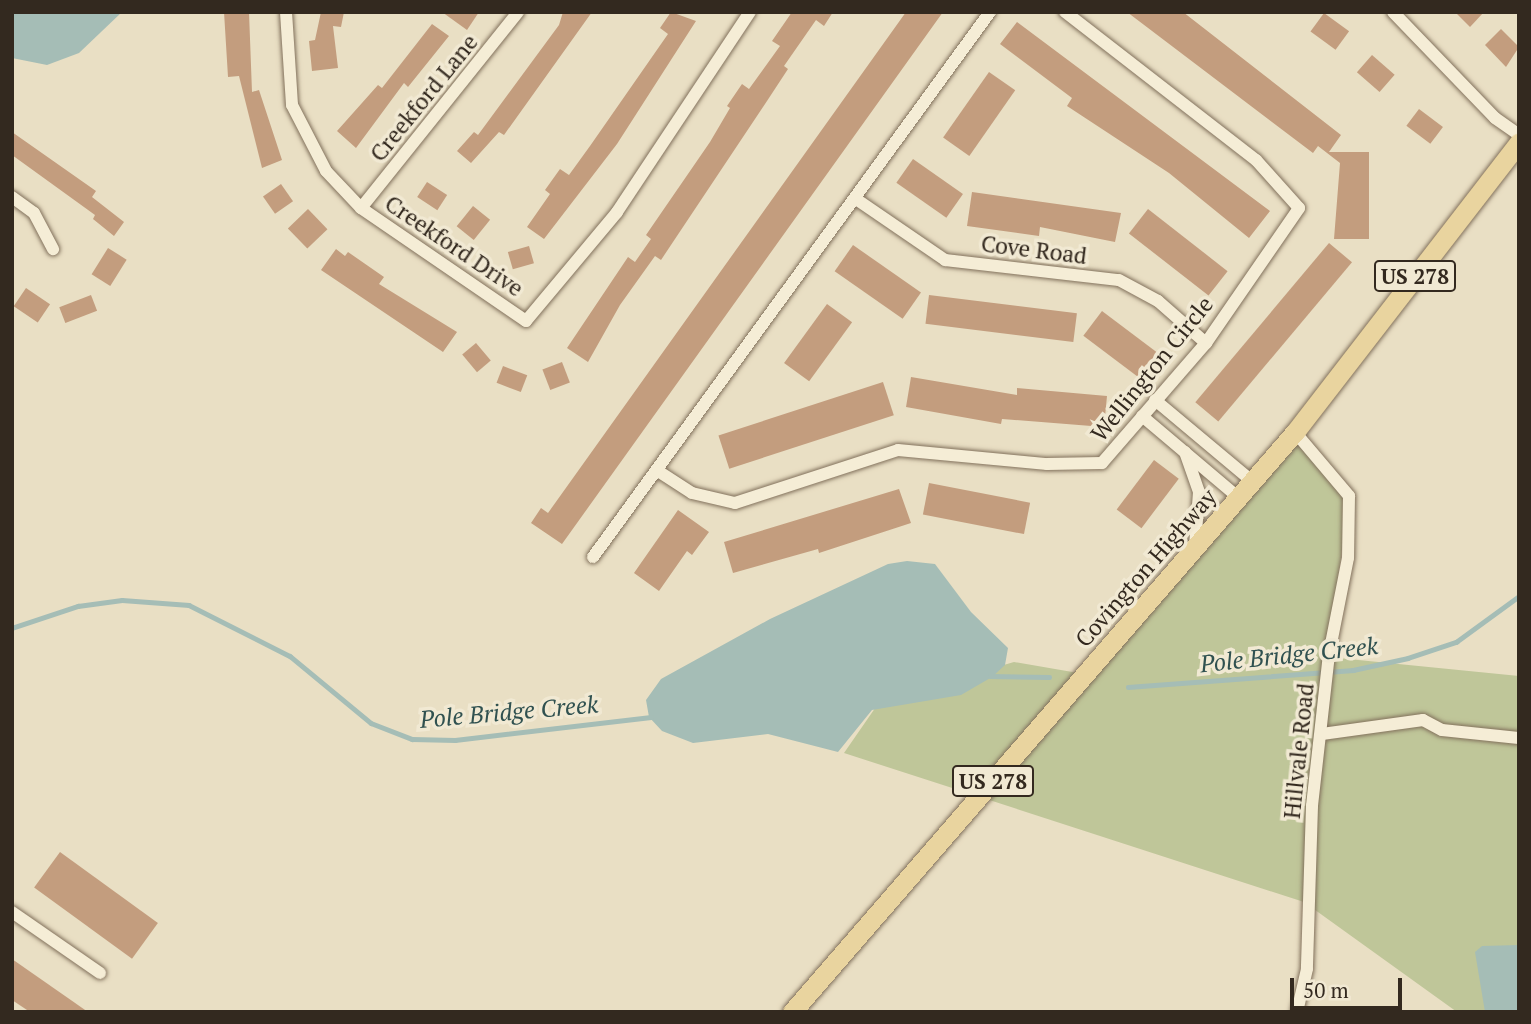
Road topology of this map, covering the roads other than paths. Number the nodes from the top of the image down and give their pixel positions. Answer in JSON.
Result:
{"nodes":[{"id":1,"x":286,"y":12,"type":"edge"},
{"id":2,"x":518,"y":12,"type":"edge"},
{"id":3,"x":750,"y":12,"type":"edge"},
{"id":4,"x":990,"y":12,"type":"edge"},
{"id":5,"x":1065,"y":12,"type":"edge"},
{"id":6,"x":1393,"y":12,"type":"edge"},
{"id":7,"x":1519,"y":135,"type":"edge"},
{"id":8,"x":1519,"y":142,"type":"edge"},
{"id":9,"x":12,"y":197,"type":"edge"},
{"id":10,"x":856,"y":199,"type":"junction"},
{"id":11,"x":361,"y":208,"type":"junction"},
{"id":12,"x":53,"y":248,"type":"dead end"},
{"id":13,"x":1206,"y":343,"type":"junction"},
{"id":14,"x":1155,"y":400,"type":"junction"},
{"id":15,"x":1142,"y":416,"type":"junction"},
{"id":16,"x":1295,"y":432,"type":"junction"},
{"id":17,"x":1184,"y":452,"type":"junction"},
{"id":18,"x":658,"y":471,"type":"junction"},
{"id":19,"x":1252,"y":481,"type":"junction"},
{"id":20,"x":1239,"y":498,"type":"junction"},
{"id":21,"x":1194,"y":550,"type":"junction"},
{"id":22,"x":593,"y":557,"type":"dead end"},
{"id":23,"x":1322,"y":734,"type":"junction"},
{"id":24,"x":1519,"y":738,"type":"edge"},
{"id":25,"x":12,"y":912,"type":"edge"},
{"id":26,"x":100,"y":973,"type":"dead end"},
{"id":27,"x":792,"y":1012,"type":"edge"},
{"id":28,"x":1297,"y":1012,"type":"edge"}],
"edges":[{"from":1,"to":11,"type":"street","name":"Creekford Drive"},
{"from":2,"to":11,"type":"street","name":"Creekford Lane"},
{"from":3,"to":11,"type":"street","name":"Creekford Drive"},
{"from":4,"to":10,"type":"street"},
{"from":5,"to":13,"type":"street","name":"Wellington Circle"},
{"from":6,"to":7,"type":"street"},
{"from":8,"to":16,"type":"main road","name":"Covington Highway","number":"US 278"},
{"from":9,"to":12,"type":"street"},
{"from":10,"to":13,"type":"street","name":"Cove Road"},
{"from":10,"to":18,"type":"street"},
{"from":13,"to":14,"type":"street","name":"Wellington Circle"},
{"from":14,"to":15,"type":"street","name":"Wellington Circle"},
{"from":14,"to":19,"type":"street"},
{"from":15,"to":17,"type":"street"},
{"from":15,"to":18,"type":"street","name":"Wellington Circle"},
{"from":16,"to":19,"type":"main road","name":"Covington Highway","number":"US 278"},
{"from":16,"to":23,"type":"street","name":"Hillvale Road"},
{"from":17,"to":20,"type":"street"},
{"from":17,"to":21,"type":"street"},
{"from":18,"to":22,"type":"street"},
{"from":19,"to":20,"type":"main road","name":"Covington Highway","number":"US 278"},
{"from":20,"to":21,"type":"main road","name":"Covington Highway","number":"US 278"},
{"from":21,"to":27,"type":"main road","name":"Covington Highway","number":"US 278"},
{"from":23,"to":24,"type":"street"},
{"from":23,"to":28,"type":"street","name":"Hillvale Road"},
{"from":25,"to":26,"type":"street"}]}
